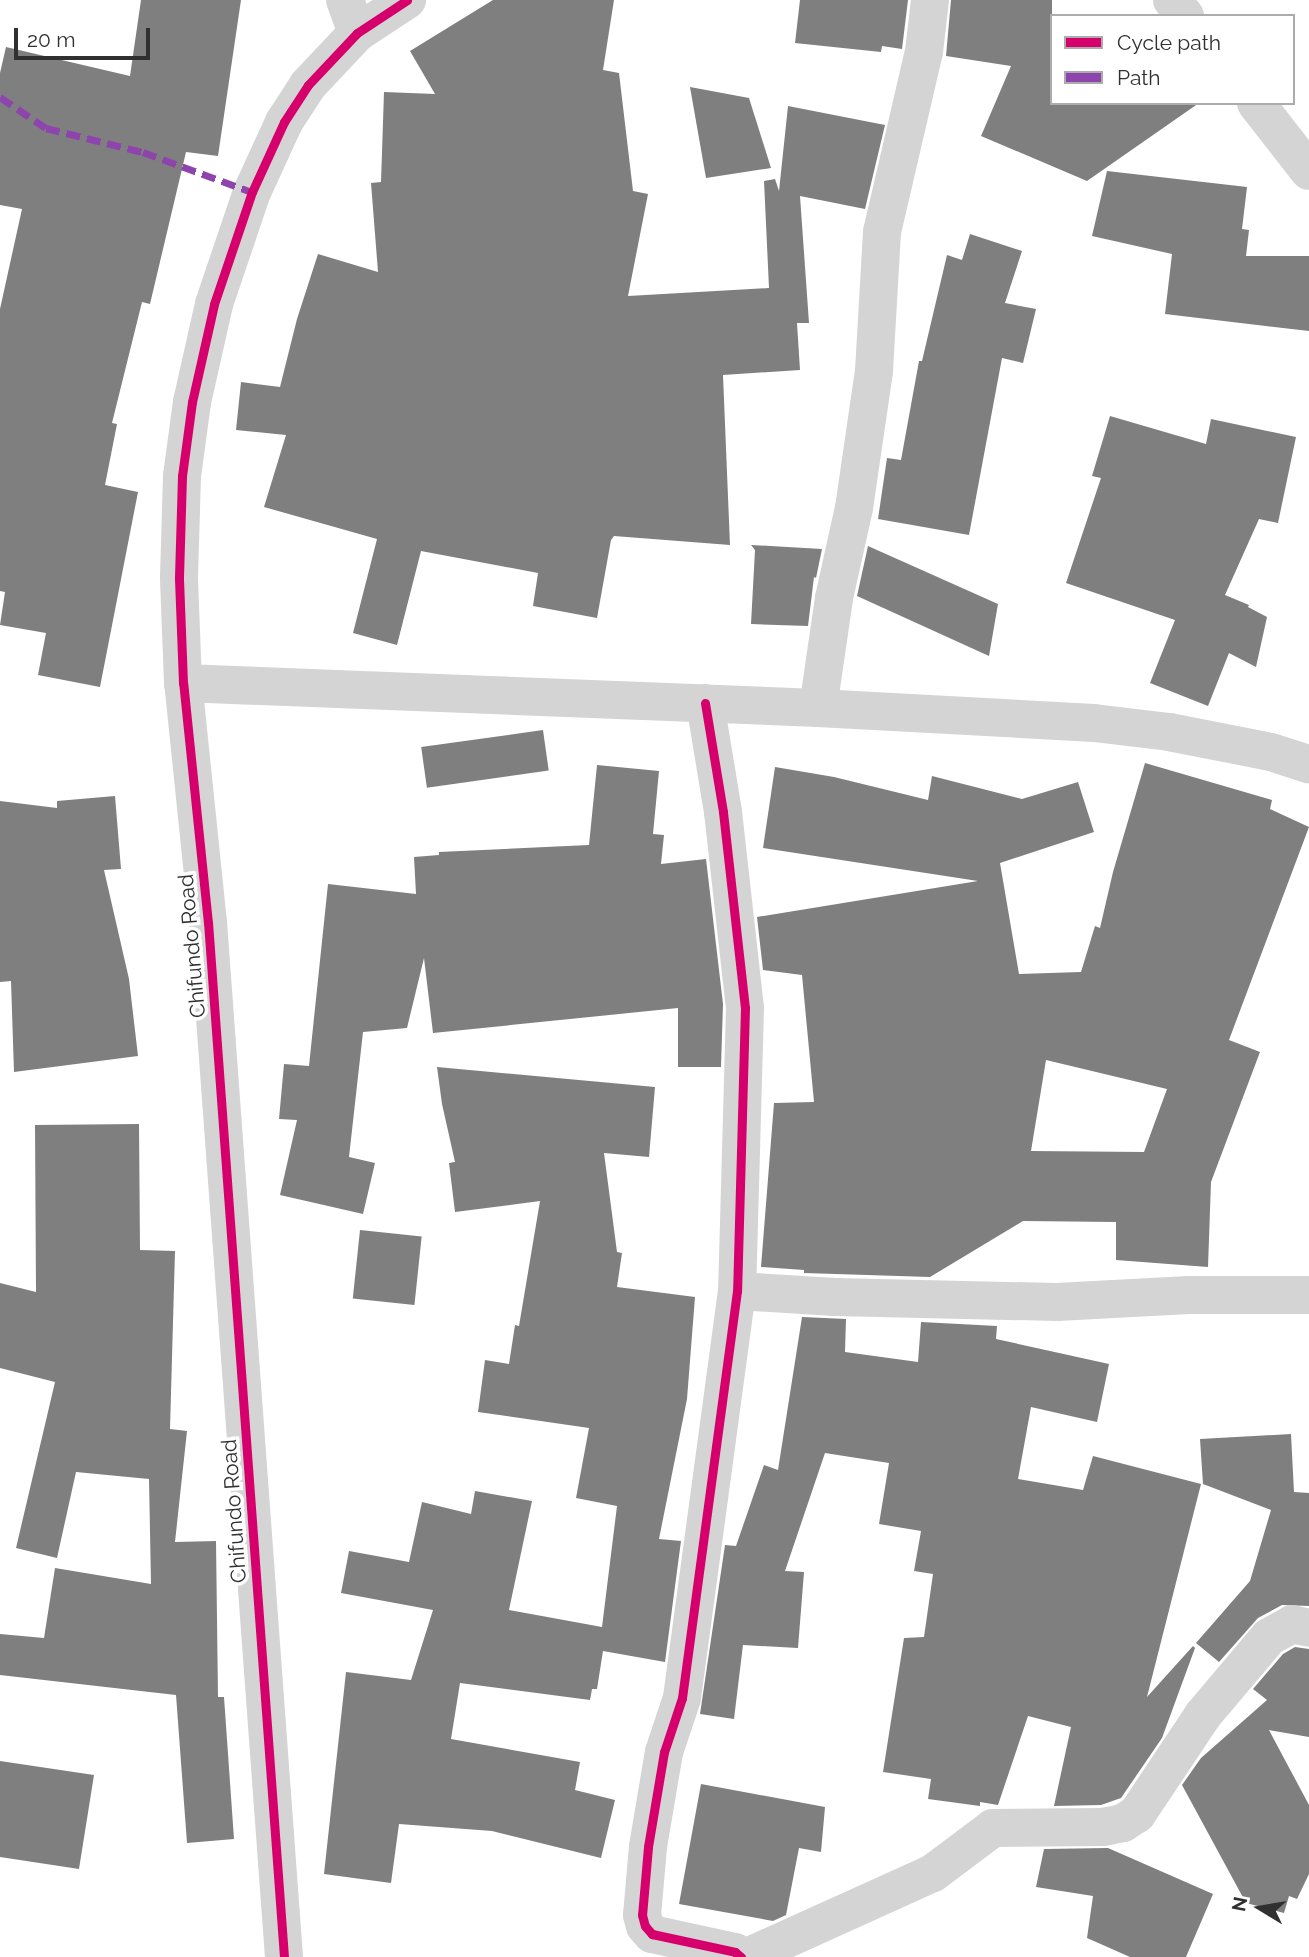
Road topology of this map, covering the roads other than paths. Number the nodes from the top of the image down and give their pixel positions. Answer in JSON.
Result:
{"nodes":[{"id":1,"x":407,"y":0,"type":"edge"},
{"id":2,"x":930,"y":0,"type":"edge"},
{"id":3,"x":1172,"y":0,"type":"edge"},
{"id":4,"x":1183,"y":14,"type":"edge"},
{"id":5,"x":351,"y":16,"type":"edge"},
{"id":6,"x":1258,"y":105,"type":"edge"},
{"id":7,"x":1309,"y":171,"type":"edge"},
{"id":8,"x":183,"y":683,"type":"junction"},
{"id":9,"x":705,"y":703,"type":"junction"},
{"id":10,"x":818,"y":708,"type":"junction"},
{"id":11,"x":1309,"y":764,"type":"edge"},
{"id":12,"x":737,"y":1291,"type":"junction"},
{"id":13,"x":1309,"y":1294,"type":"edge"},
{"id":14,"x":1309,"y":1628,"type":"edge"},
{"id":15,"x":284,"y":1957,"type":"edge"},
{"id":16,"x":741,"y":1957,"type":"edge"},
{"id":17,"x":747,"y":1957,"type":"edge"}],
"edges":[{"from":1,"to":5,"type":"street","name":"Chifundo Road"},
{"from":2,"to":10,"type":"street"},
{"from":3,"to":4,"type":"street"},
{"from":5,"to":8,"type":"street","name":"Chifundo Road"},
{"from":6,"to":7,"type":"street"},
{"from":8,"to":9,"type":"street"},
{"from":8,"to":15,"type":"street","name":"Chifundo Road"},
{"from":9,"to":10,"type":"street"},
{"from":9,"to":12,"type":"street"},
{"from":10,"to":11,"type":"street"},
{"from":12,"to":13,"type":"street"},
{"from":12,"to":16,"type":"street"},
{"from":14,"to":17,"type":"street"}]}
